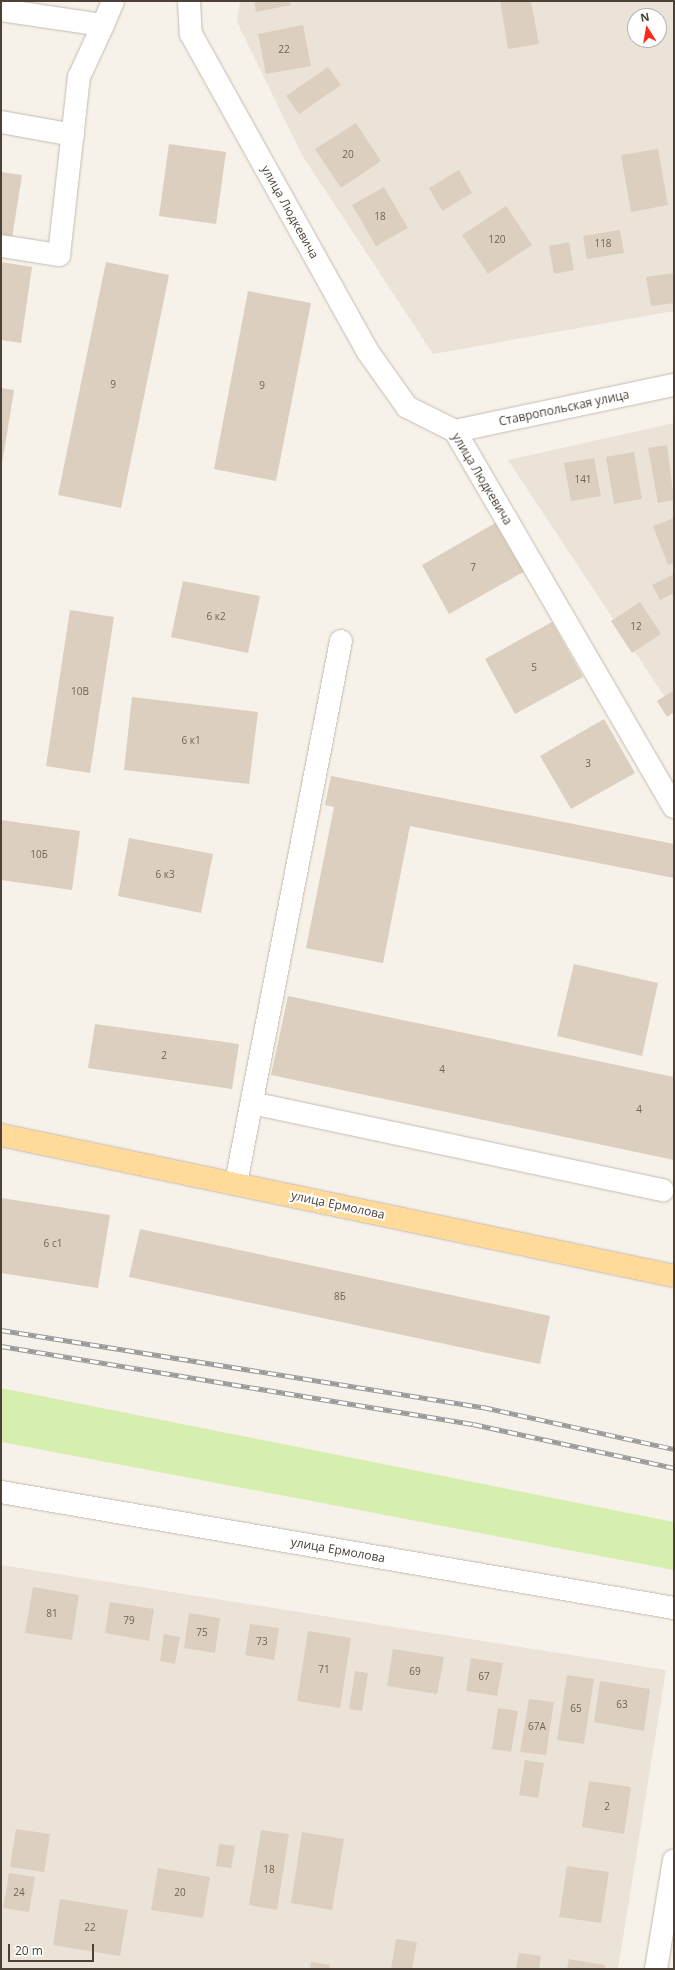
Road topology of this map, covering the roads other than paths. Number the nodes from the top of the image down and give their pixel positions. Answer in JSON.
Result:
{"nodes":[{"id":1,"x":114,"y":1,"type":"edge"},
{"id":2,"x":190,"y":1,"type":"edge"},
{"id":3,"x":1,"y":10,"type":"edge"},
{"id":4,"x":103,"y":25,"type":"junction"},
{"id":5,"x":1,"y":122,"type":"edge"},
{"id":6,"x":73,"y":135,"type":"junction"},
{"id":7,"x":1,"y":246,"type":"edge"},
{"id":8,"x":674,"y":385,"type":"edge"},
{"id":9,"x":455,"y":431,"type":"junction"},
{"id":10,"x":341,"y":640,"type":"dead end"},
{"id":11,"x":674,"y":807,"type":"edge"},
{"id":12,"x":252,"y":1103,"type":"junction"},
{"id":13,"x":1,"y":1135,"type":"edge"},
{"id":14,"x":236,"y":1183,"type":"junction"},
{"id":15,"x":664,"y":1190,"type":"dead end"},
{"id":16,"x":674,"y":1276,"type":"edge"},
{"id":17,"x":1,"y":1492,"type":"edge"},
{"id":18,"x":674,"y":1608,"type":"edge"},
{"id":19,"x":674,"y":1860,"type":"edge"},
{"id":20,"x":656,"y":1969,"type":"edge"}],
"edges":[{"from":1,"to":4,"type":"street"},
{"from":2,"to":9,"type":"street","name":"улица Людкевича"},
{"from":3,"to":4,"type":"street"},
{"from":4,"to":6,"type":"street"},
{"from":5,"to":6,"type":"street"},
{"from":6,"to":7,"type":"street"},
{"from":8,"to":9,"type":"street","name":"Ставропольская улица"},
{"from":9,"to":11,"type":"street","name":"улица Людкевича"},
{"from":10,"to":12,"type":"street"},
{"from":12,"to":14,"type":"street"},
{"from":12,"to":15,"type":"street"},
{"from":13,"to":14,"type":"main road","name":"улица Ермолова"},
{"from":14,"to":16,"type":"main road","name":"улица Ермолова"},
{"from":17,"to":18,"type":"street","name":"улица Ермолова"},
{"from":19,"to":20,"type":"street"}]}
